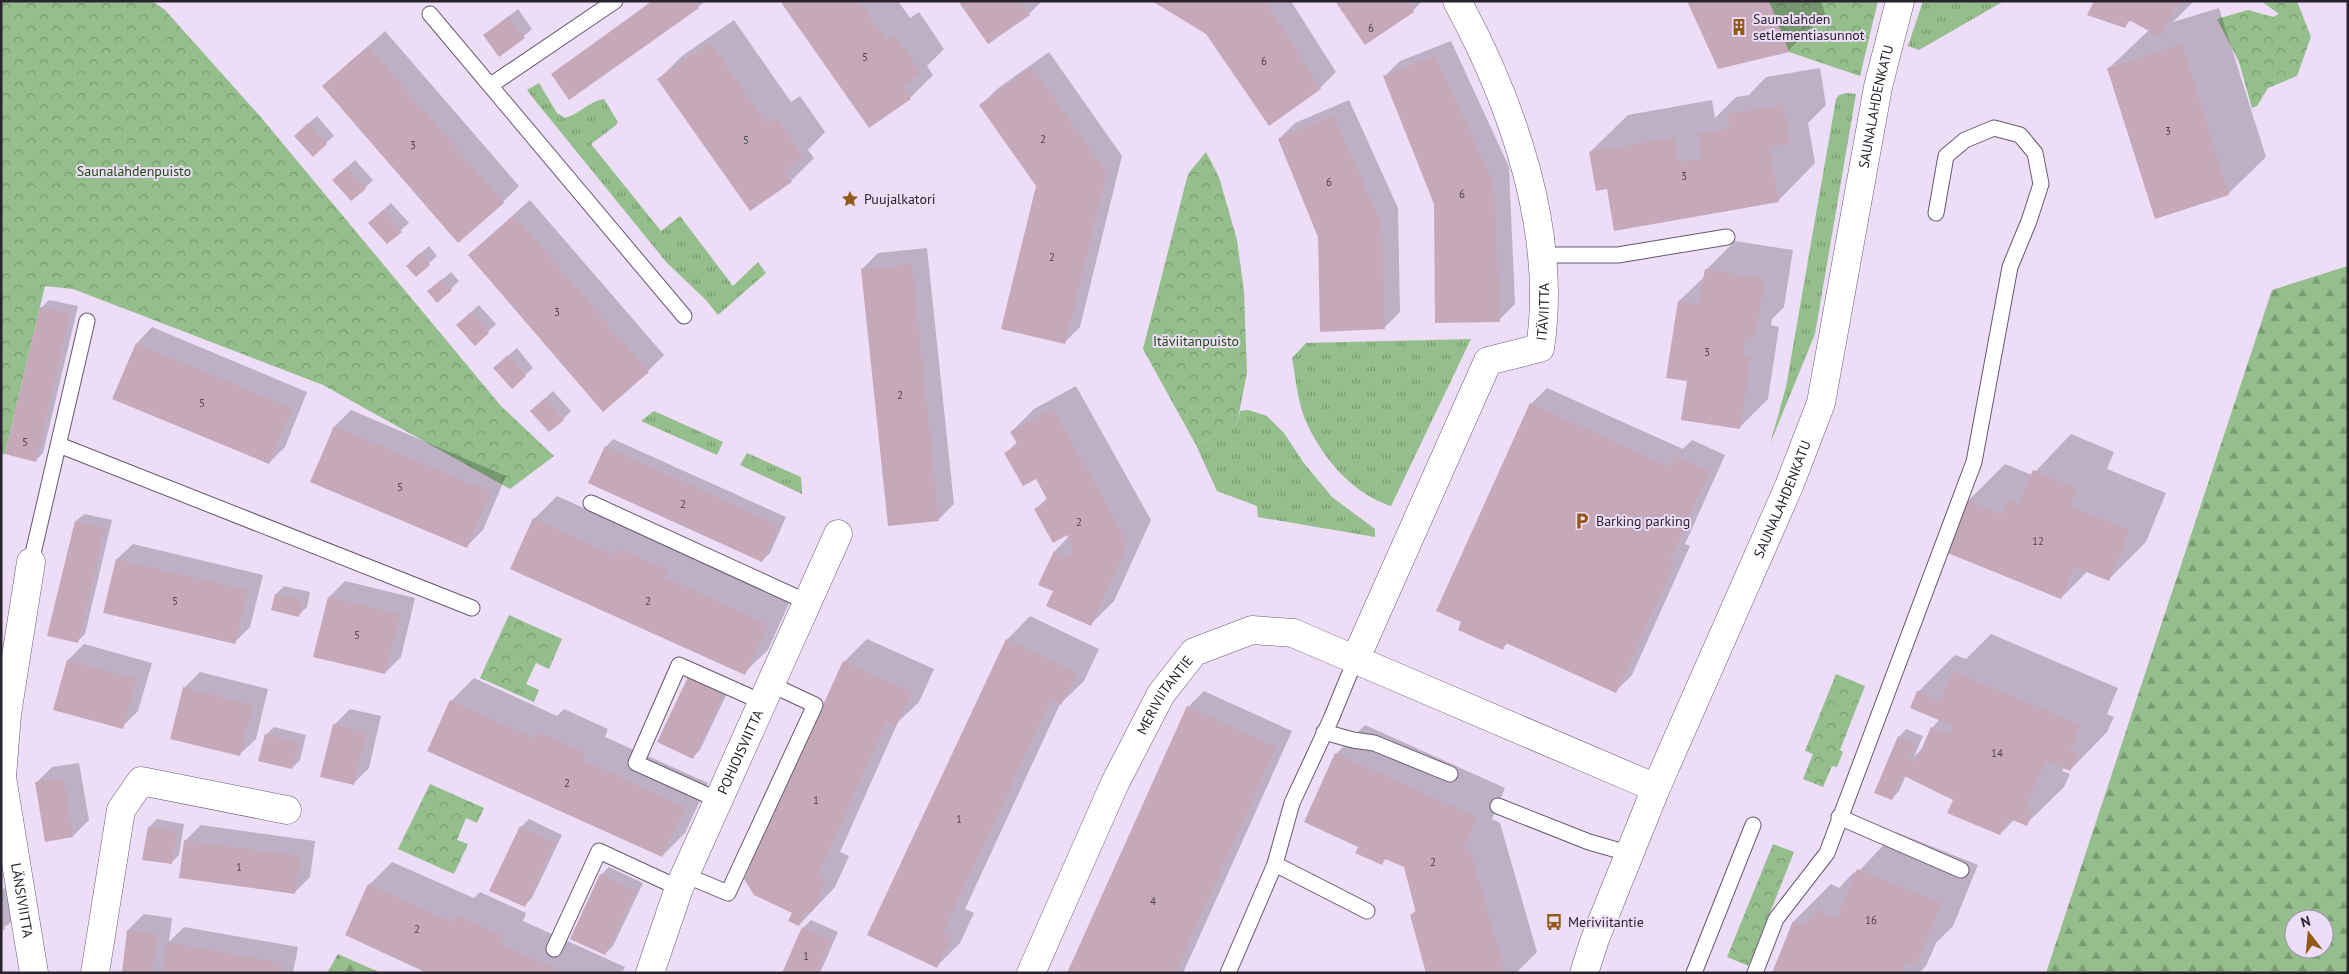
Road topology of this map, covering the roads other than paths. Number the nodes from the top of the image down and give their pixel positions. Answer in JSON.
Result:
{"nodes":[{"id":1,"x":615,"y":1,"type":"edge"},
{"id":2,"x":1458,"y":1,"type":"edge"},
{"id":3,"x":1900,"y":1,"type":"edge"},
{"id":4,"x":430,"y":14,"type":"dead end"},
{"id":5,"x":491,"y":85,"type":"junction"},
{"id":6,"x":1936,"y":213,"type":"dead end"},
{"id":7,"x":1727,"y":237,"type":"dead end"},
{"id":8,"x":1543,"y":255,"type":"junction"},
{"id":9,"x":684,"y":316,"type":"dead end"},
{"id":10,"x":87,"y":321,"type":"dead end"},
{"id":11,"x":59,"y":445,"type":"junction"},
{"id":12,"x":590,"y":503,"type":"dead end"},
{"id":13,"x":838,"y":534,"type":"dead end"},
{"id":14,"x":31,"y":562,"type":"joint"},
{"id":15,"x":807,"y":602,"type":"junction"},
{"id":16,"x":472,"y":608,"type":"dead end"},
{"id":17,"x":1356,"y":658,"type":"junction"},
{"id":18,"x":766,"y":693,"type":"junction"},
{"id":19,"x":1324,"y":732,"type":"junction"},
{"id":20,"x":1450,"y":774,"type":"dead end"},
{"id":21,"x":1656,"y":788,"type":"junction"},
{"id":22,"x":718,"y":800,"type":"junction"},
{"id":23,"x":1498,"y":806,"type":"dead end"},
{"id":24,"x":287,"y":810,"type":"dead end"},
{"id":25,"x":1839,"y":817,"type":"junction"},
{"id":26,"x":1753,"y":825,"type":"dead end"},
{"id":27,"x":1631,"y":854,"type":"junction"},
{"id":28,"x":1275,"y":864,"type":"junction"},
{"id":29,"x":1962,"y":870,"type":"dead end"},
{"id":30,"x":682,"y":881,"type":"junction"},
{"id":31,"x":1366,"y":911,"type":"dead end"},
{"id":32,"x":554,"y":949,"type":"dead end"},
{"id":33,"x":34,"y":973,"type":"edge"},
{"id":34,"x":95,"y":973,"type":"edge"},
{"id":35,"x":650,"y":973,"type":"edge"},
{"id":36,"x":1031,"y":973,"type":"edge"},
{"id":37,"x":1228,"y":973,"type":"edge"},
{"id":38,"x":1584,"y":973,"type":"edge"},
{"id":39,"x":1694,"y":973,"type":"edge"},
{"id":40,"x":1755,"y":973,"type":"edge"}],
"edges":[{"from":1,"to":5,"type":"lane"},
{"from":2,"to":8,"type":"street","name":"ITÄVIITTA"},
{"from":3,"to":21,"type":"street","name":"SAUNALAHDENKATU"},
{"from":4,"to":5,"type":"lane"},
{"from":5,"to":9,"type":"lane"},
{"from":6,"to":25,"type":"lane"},
{"from":7,"to":8,"type":"lane"},
{"from":8,"to":17,"type":"street","name":"ITÄVIITTA"},
{"from":10,"to":11,"type":"lane"},
{"from":11,"to":14,"type":"lane"},
{"from":11,"to":16,"type":"lane"},
{"from":12,"to":15,"type":"lane"},
{"from":13,"to":15,"type":"street","name":"POHJOISVIITTA"},
{"from":14,"to":33,"type":"street","name":"LÄNSIVIITTA"},
{"from":15,"to":18,"type":"street","name":"POHJOISVIITTA"},
{"from":17,"to":19,"type":"lane"},
{"from":17,"to":21,"type":"street","name":"MERIVIITANTIE"},
{"from":17,"to":36,"type":"street","name":"MERIVIITANTIE"},
{"from":18,"to":22,"type":"street","name":"POHJOISVIITTA"},
{"from":18,"to":22,"type":"lane"},
{"from":18,"to":30,"type":"lane"},
{"from":19,"to":20,"type":"lane"},
{"from":19,"to":28,"type":"lane"},
{"from":21,"to":27,"type":"street","name":"SAUNALAHDENKATU"},
{"from":22,"to":30,"type":"street","name":"POHJOISVIITTA"},
{"from":23,"to":27,"type":"lane"},
{"from":24,"to":34,"type":"street"},
{"from":25,"to":29,"type":"lane"},
{"from":25,"to":40,"type":"lane"},
{"from":26,"to":39,"type":"lane"},
{"from":27,"to":38,"type":"street","name":"SAUNALAHDENKATU"},
{"from":28,"to":31,"type":"lane"},
{"from":28,"to":37,"type":"lane"},
{"from":30,"to":32,"type":"lane"},
{"from":30,"to":35,"type":"street","name":"POHJOISVIITTA"}]}
